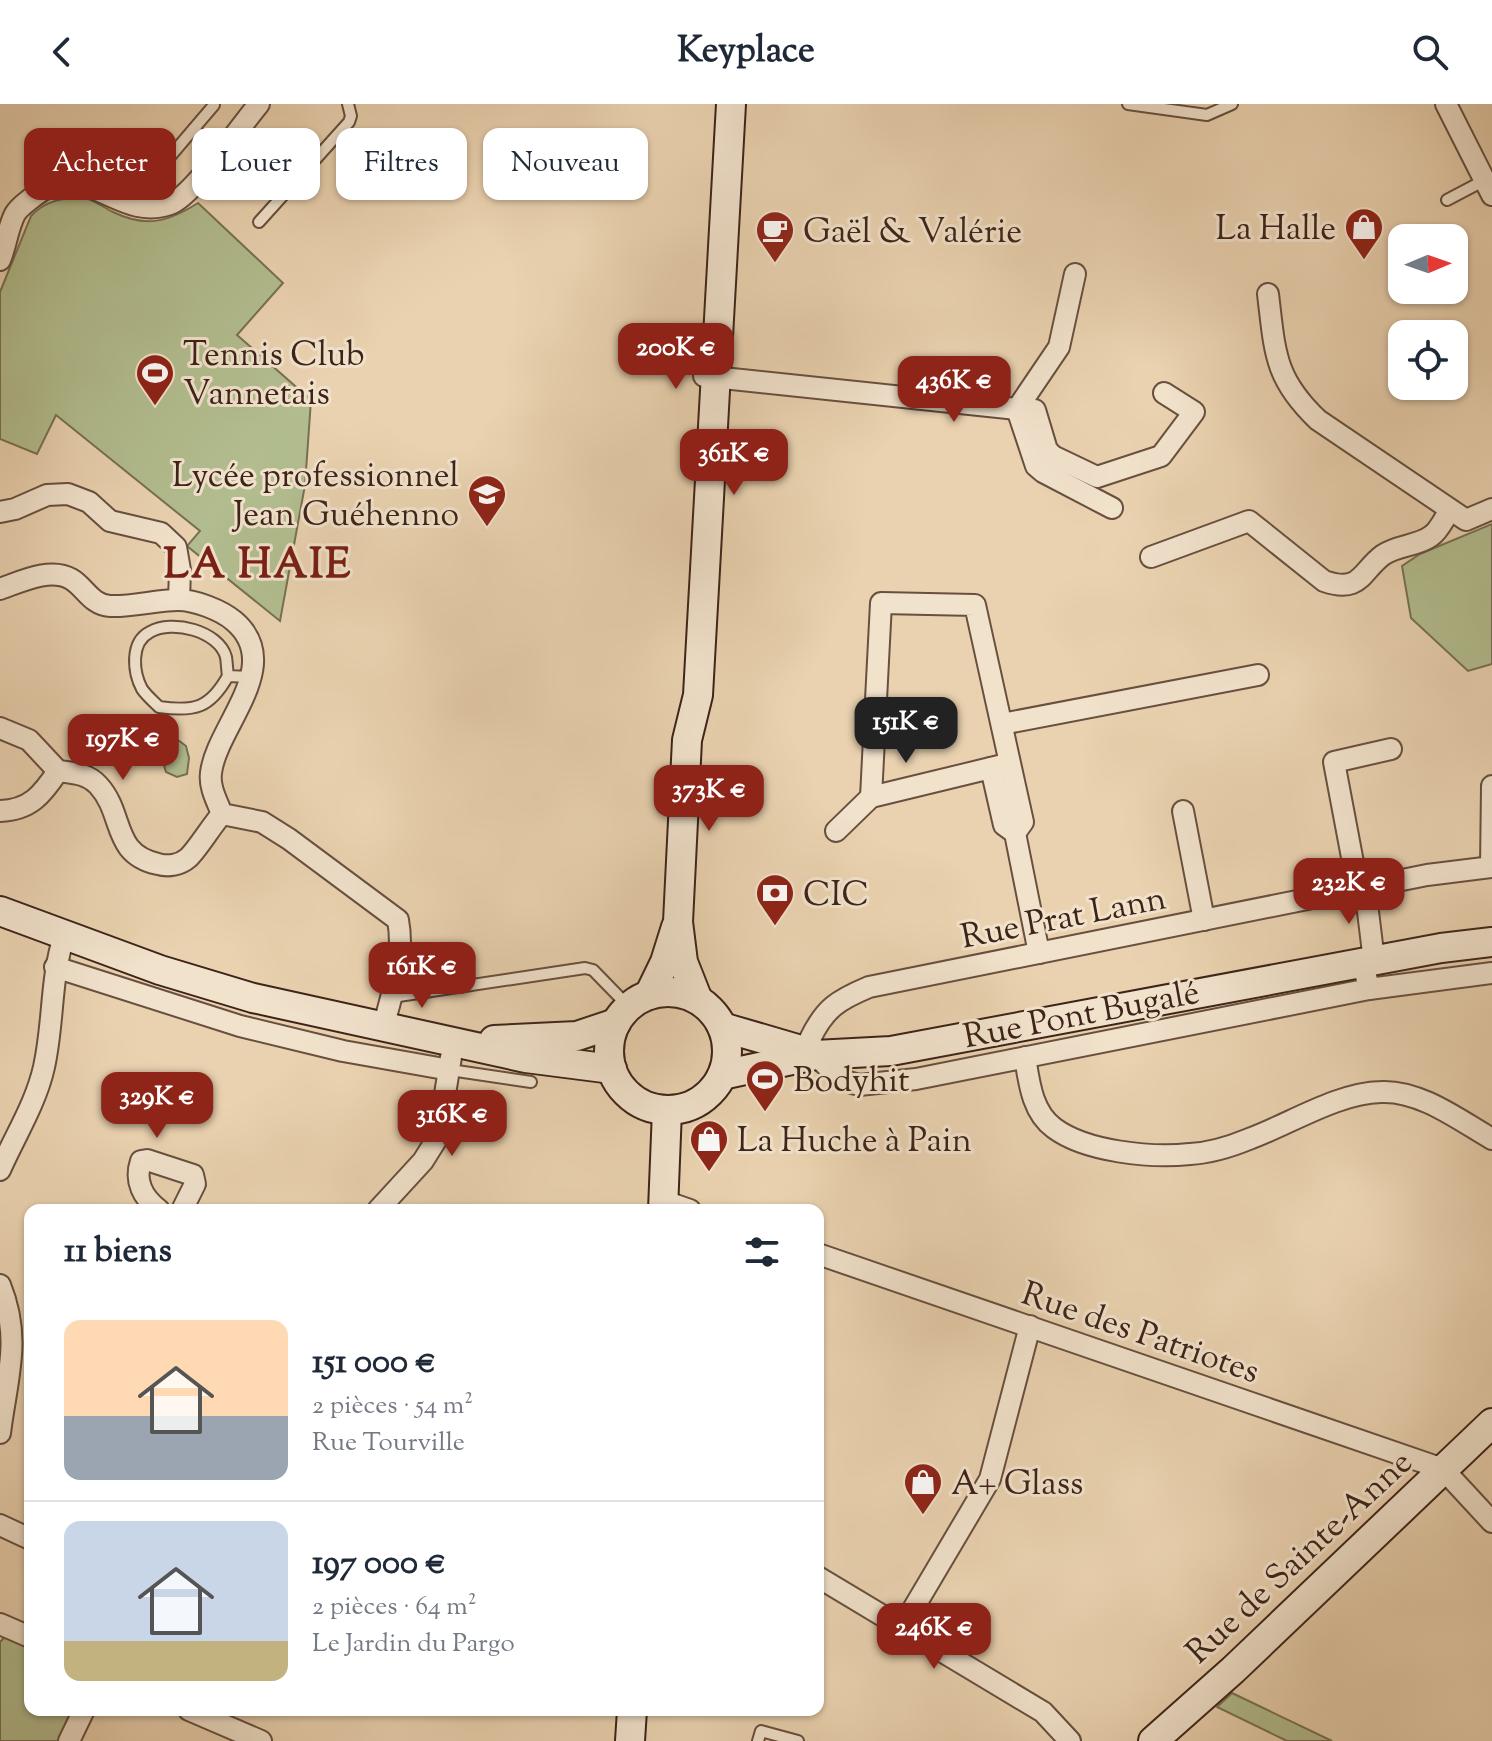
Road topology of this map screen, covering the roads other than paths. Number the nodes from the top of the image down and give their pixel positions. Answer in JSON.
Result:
{"nodes":[{"id":1,"x":259,"y":104,"type":"edge"},
{"id":2,"x":348,"y":104,"type":"edge"},
{"id":3,"x":714,"y":104,"type":"edge"},
{"id":4,"x":731,"y":104,"type":"edge"},
{"id":5,"x":1128,"y":104,"type":"edge"},
{"id":6,"x":1232,"y":104,"type":"edge"},
{"id":7,"x":1446,"y":104,"type":"edge"},
{"id":8,"x":214,"y":105,"type":"edge"},
{"id":9,"x":195,"y":128,"type":"edge"},
{"id":10,"x":239,"y":128,"type":"edge"},
{"id":11,"x":192,"y":131,"type":"edge"},
{"id":12,"x":176,"y":150,"type":"edge"},
{"id":13,"x":192,"y":186,"type":"edge"},
{"id":14,"x":1488,"y":188,"type":"edge"},
{"id":15,"x":0,"y":198,"type":"edge"},
{"id":16,"x":1447,"y":200,"type":"dead end"},
{"id":17,"x":15,"y":213,"type":"junction"},
{"id":18,"x":259,"y":222,"type":"dead end"},
{"id":19,"x":0,"y":260,"type":"edge"},
{"id":20,"x":1075,"y":274,"type":"dead end"},
{"id":21,"x":1268,"y":294,"type":"dead end"},
{"id":22,"x":710,"y":345,"type":"junction"},
{"id":23,"x":709,"y":376,"type":"junction"},
{"id":24,"x":1164,"y":393,"type":"dead end"},
{"id":25,"x":1017,"y":410,"type":"junction"},
{"id":26,"x":1112,"y":508,"type":"dead end"},
{"id":27,"x":1492,"y":509,"type":"edge"},
{"id":28,"x":1450,"y":510,"type":"junction"},
{"id":29,"x":0,"y":512,"type":"edge"},
{"id":30,"x":1151,"y":557,"type":"dead end"},
{"id":31,"x":0,"y":589,"type":"edge"},
{"id":32,"x":179,"y":600,"type":"junction"},
{"id":33,"x":1258,"y":675,"type":"dead end"},
{"id":34,"x":228,"y":676,"type":"junction"},
{"id":35,"x":250,"y":677,"type":"junction"},
{"id":36,"x":1002,"y":724,"type":"junction"},
{"id":37,"x":0,"y":728,"type":"edge"},
{"id":38,"x":1391,"y":749,"type":"dead end"},
{"id":39,"x":1001,"y":766,"type":"junction"},
{"id":40,"x":58,"y":771,"type":"junction"},
{"id":41,"x":1492,"y":786,"type":"edge"},
{"id":42,"x":871,"y":797,"type":"junction"},
{"id":43,"x":0,"y":811,"type":"edge"},
{"id":44,"x":1183,"y":811,"type":"dead end"},
{"id":45,"x":222,"y":814,"type":"junction"},
{"id":46,"x":836,"y":831,"type":"dead end"},
{"id":47,"x":1492,"y":867,"type":"edge"},
{"id":48,"x":1362,"y":888,"type":"junction"},
{"id":49,"x":0,"y":911,"type":"edge"},
{"id":50,"x":1204,"y":920,"type":"junction"},
{"id":51,"x":678,"y":922,"type":"junction"},
{"id":52,"x":64,"y":936,"type":"junction"},
{"id":53,"x":1492,"y":942,"type":"edge"},
{"id":54,"x":1039,"y":953,"type":"junction"},
{"id":55,"x":55,"y":967,"type":"junction"},
{"id":56,"x":1369,"y":971,"type":"junction"},
{"id":57,"x":1492,"y":973,"type":"edge"},
{"id":58,"x":392,"y":997,"type":"junction"},
{"id":59,"x":698,"y":1000,"type":"junction"},
{"id":60,"x":631,"y":1009,"type":"junction"},
{"id":61,"x":722,"y":1027,"type":"junction"},
{"id":62,"x":383,"y":1028,"type":"junction"},
{"id":63,"x":453,"y":1041,"type":"junction"},
{"id":64,"x":815,"y":1055,"type":"junction"},
{"id":65,"x":1025,"y":1057,"type":"junction"},
{"id":66,"x":612,"y":1069,"type":"junction"},
{"id":67,"x":450,"y":1070,"type":"junction"},
{"id":68,"x":722,"y":1075,"type":"junction"},
{"id":69,"x":531,"y":1082,"type":"dead end"},
{"id":70,"x":667,"y":1110,"type":"junction"},
{"id":71,"x":1492,"y":1139,"type":"edge"},
{"id":72,"x":0,"y":1170,"type":"edge"},
{"id":73,"x":152,"y":1204,"type":"edge"},
{"id":74,"x":185,"y":1204,"type":"edge"},
{"id":75,"x":383,"y":1204,"type":"edge"},
{"id":76,"x":672,"y":1204,"type":"edge"},
{"id":77,"x":824,"y":1256,"type":"edge"},
{"id":78,"x":0,"y":1285,"type":"edge"},
{"id":79,"x":1030,"y":1326,"type":"junction"},
{"id":80,"x":22,"y":1347,"type":"edge"},
{"id":81,"x":1492,"y":1423,"type":"edge"},
{"id":82,"x":0,"y":1433,"type":"edge"},
{"id":83,"x":1443,"y":1469,"type":"junction"},
{"id":84,"x":1492,"y":1522,"type":"edge"},
{"id":85,"x":0,"y":1525,"type":"edge"},
{"id":86,"x":24,"y":1536,"type":"edge"},
{"id":87,"x":824,"y":1580,"type":"edge"},
{"id":88,"x":0,"y":1624,"type":"edge"},
{"id":89,"x":903,"y":1626,"type":"junction"},
{"id":90,"x":24,"y":1634,"type":"edge"},
{"id":91,"x":81,"y":1716,"type":"edge"},
{"id":92,"x":203,"y":1716,"type":"edge"},
{"id":93,"x":632,"y":1716,"type":"edge"},
{"id":94,"x":69,"y":1741,"type":"edge"},
{"id":95,"x":261,"y":1741,"type":"edge"},
{"id":96,"x":630,"y":1741,"type":"edge"},
{"id":97,"x":758,"y":1741,"type":"edge"},
{"id":98,"x":798,"y":1741,"type":"edge"},
{"id":99,"x":1070,"y":1741,"type":"edge"},
{"id":100,"x":1153,"y":1741,"type":"edge"}],
"edges":[{"from":1,"to":10,"type":"street"},
{"from":2,"to":18,"type":"lane"},
{"from":3,"to":22,"type":"main road"},
{"from":4,"to":22,"type":"main road"},
{"from":5,"to":6,"type":"lane"},
{"from":7,"to":14,"type":"street"},
{"from":8,"to":9,"type":"lane"},
{"from":11,"to":12,"type":"lane"},
{"from":13,"to":17,"type":"street"},
{"from":14,"to":16,"type":"lane"},
{"from":15,"to":17,"type":"street"},
{"from":17,"to":19,"type":"street"},
{"from":20,"to":25,"type":"street"},
{"from":21,"to":28,"type":"street"},
{"from":22,"to":23,"type":"main road"},
{"from":23,"to":25,"type":"street"},
{"from":23,"to":51,"type":"main road"},
{"from":24,"to":25,"type":"street"},
{"from":25,"to":26,"type":"street"},
{"from":27,"to":28,"type":"street"},
{"from":28,"to":30,"type":"street"},
{"from":29,"to":32,"type":"street"},
{"from":31,"to":32,"type":"street"},
{"from":32,"to":35,"type":"street"},
{"from":33,"to":36,"type":"street"},
{"from":34,"to":34,"type":"lane"},
{"from":34,"to":35,"type":"lane"},
{"from":35,"to":45,"type":"street"},
{"from":36,"to":39,"type":"street"},
{"from":36,"to":42,"type":"street"},
{"from":37,"to":40,"type":"street"},
{"from":38,"to":48,"type":"street"},
{"from":39,"to":42,"type":"street"},
{"from":39,"to":54,"type":"street"},
{"from":40,"to":43,"type":"street"},
{"from":40,"to":45,"type":"street"},
{"from":41,"to":47,"type":"street"},
{"from":42,"to":46,"type":"street"},
{"from":44,"to":50,"type":"street"},
{"from":45,"to":58,"type":"street"},
{"from":47,"to":48,"type":"street","name":"Rue Prat Lann"},
{"from":48,"to":50,"type":"street","name":"Rue Prat Lann"},
{"from":48,"to":56,"type":"street"},
{"from":49,"to":52,"type":"main road"},
{"from":50,"to":54,"type":"street","name":"Rue Prat Lann"},
{"from":51,"to":59,"type":"main road"},
{"from":51,"to":60,"type":"main road"},
{"from":52,"to":55,"type":"street"},
{"from":52,"to":62,"type":"main road"},
{"from":53,"to":56,"type":"main road"},
{"from":54,"to":64,"type":"street","name":"Rue Prat Lann"},
{"from":55,"to":67,"type":"street"},
{"from":55,"to":72,"type":"street"},
{"from":56,"to":57,"type":"street","name":"Rue Pont Bugalé"},
{"from":56,"to":64,"type":"main road"},
{"from":56,"to":65,"type":"street","name":"Rue Pont Bugalé"},
{"from":58,"to":60,"type":"lane"},
{"from":58,"to":62,"type":"street"},
{"from":59,"to":60,"type":"main road"},
{"from":59,"to":61,"type":"main road"},
{"from":60,"to":63,"type":"main road"},
{"from":60,"to":66,"type":"main road"},
{"from":61,"to":64,"type":"main road"},
{"from":61,"to":68,"type":"main road"},
{"from":62,"to":63,"type":"main road"},
{"from":63,"to":66,"type":"main road"},
{"from":63,"to":67,"type":"street"},
{"from":64,"to":65,"type":"street","name":"Rue Pont Bugalé"},
{"from":64,"to":68,"type":"main road"},
{"from":65,"to":71,"type":"street"},
{"from":66,"to":70,"type":"main road"},
{"from":67,"to":69,"type":"lane"},
{"from":67,"to":75,"type":"street"},
{"from":68,"to":70,"type":"main road"},
{"from":70,"to":76,"type":"main road"},
{"from":73,"to":74,"type":"street"},
{"from":77,"to":79,"type":"street","name":"Rue des Patriotes"},
{"from":78,"to":80,"type":"street"},
{"from":79,"to":83,"type":"street","name":"Rue des Patriotes"},
{"from":79,"to":89,"type":"street"},
{"from":80,"to":82,"type":"street"},
{"from":81,"to":83,"type":"main road","name":"Rue de Sainte-Anne"},
{"from":83,"to":84,"type":"street"},
{"from":83,"to":100,"type":"main road","name":"Rue de Sainte-Anne"},
{"from":85,"to":86,"type":"street"},
{"from":87,"to":89,"type":"street"},
{"from":88,"to":90,"type":"street"},
{"from":89,"to":99,"type":"street"},
{"from":91,"to":94,"type":"street"},
{"from":92,"to":95,"type":"street"},
{"from":93,"to":96,"type":"main road"},
{"from":97,"to":98,"type":"lane"}]}
